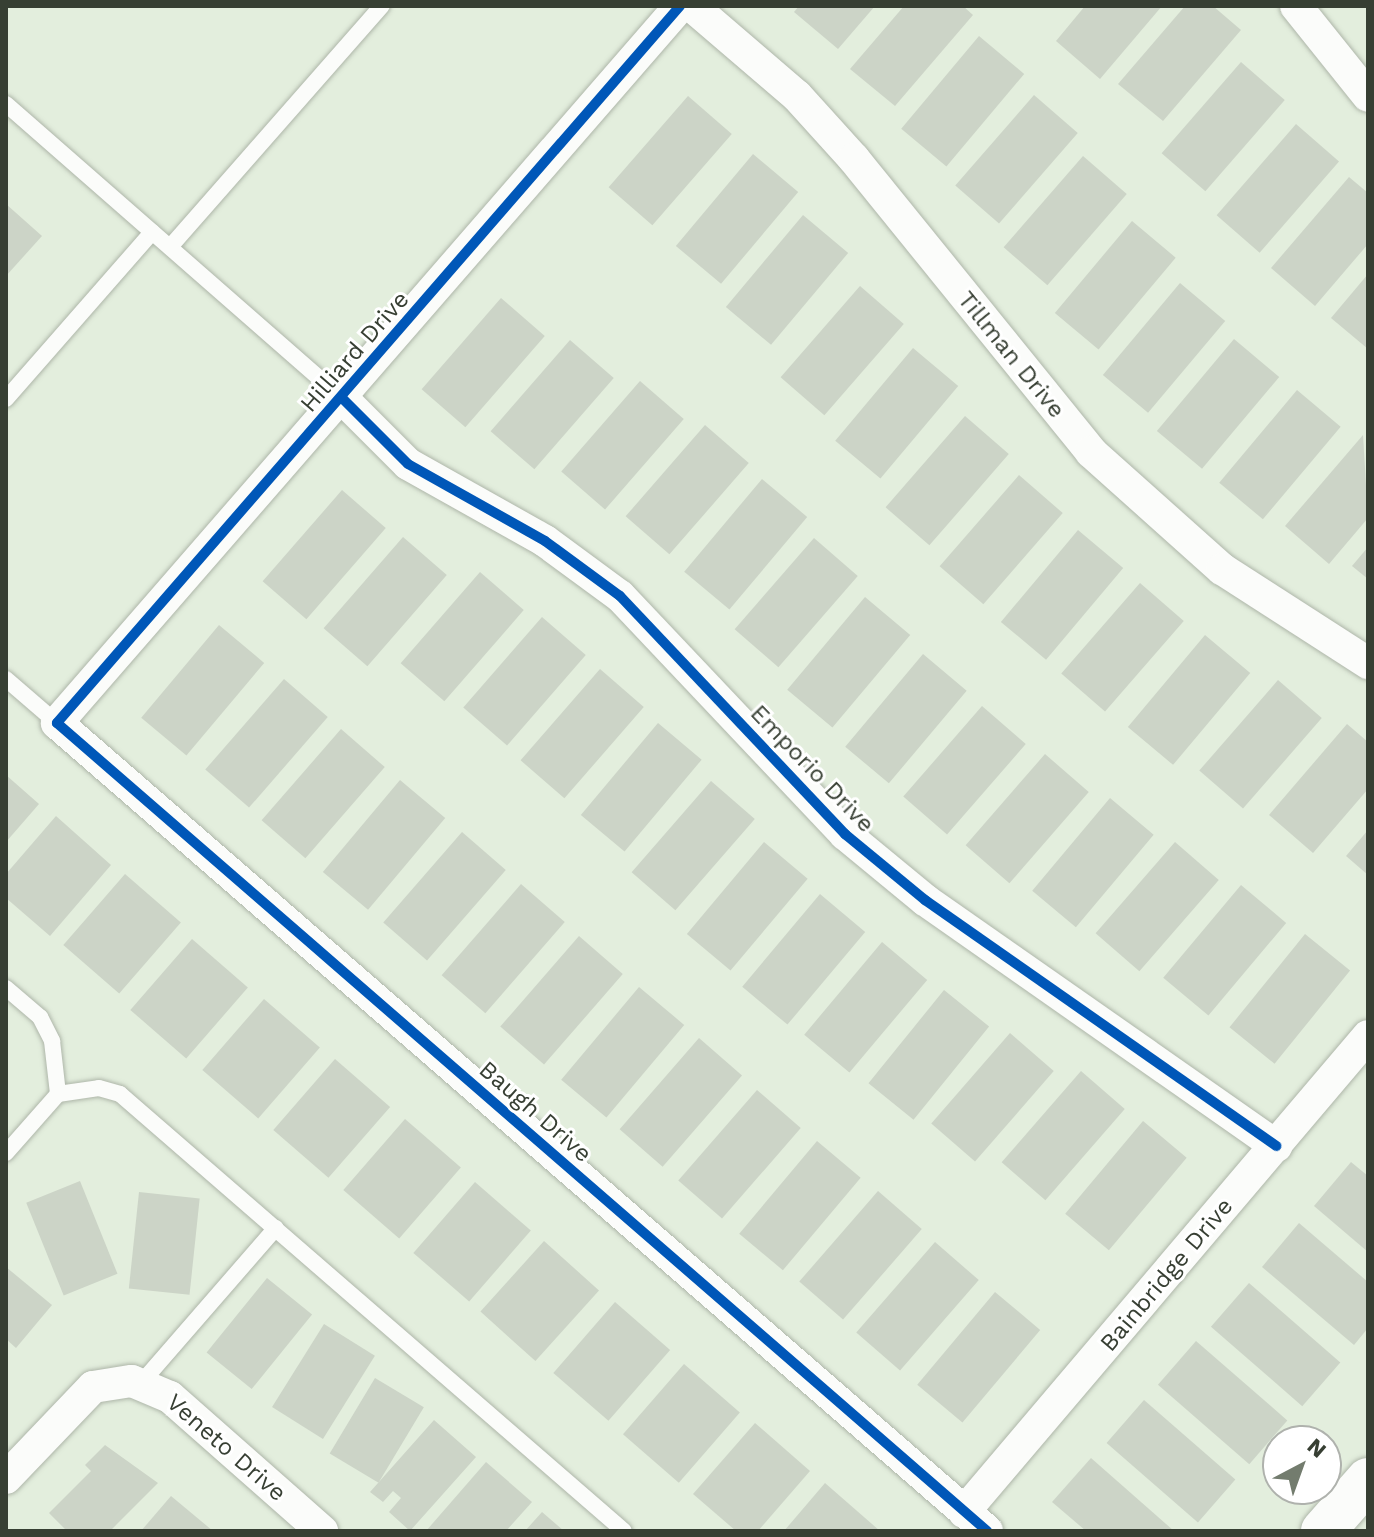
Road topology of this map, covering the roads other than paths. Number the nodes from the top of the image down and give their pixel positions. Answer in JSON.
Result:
{"nodes":[{"id":1,"x":382,"y":6,"type":"edge"},
{"id":2,"x":680,"y":6,"type":"edge"},
{"id":3,"x":692,"y":6,"type":"edge"},
{"id":4,"x":1296,"y":6,"type":"edge"},
{"id":5,"x":1368,"y":96,"type":"edge"},
{"id":6,"x":6,"y":104,"type":"edge"},
{"id":7,"x":152,"y":232,"type":"junction"},
{"id":8,"x":170,"y":247,"type":"junction"},
{"id":9,"x":342,"y":398,"type":"junction"},
{"id":10,"x":6,"y":399,"type":"edge"},
{"id":11,"x":1368,"y":663,"type":"edge"},
{"id":12,"x":6,"y":679,"type":"edge"},
{"id":13,"x":57,"y":723,"type":"junction"},
{"id":14,"x":6,"y":988,"type":"edge"},
{"id":15,"x":1368,"y":1036,"type":"edge"},
{"id":16,"x":58,"y":1094,"type":"junction"},
{"id":17,"x":1276,"y":1146,"type":"junction"},
{"id":18,"x":6,"y":1153,"type":"edge"},
{"id":19,"x":276,"y":1228,"type":"junction"},
{"id":20,"x":132,"y":1381,"type":"junction"},
{"id":21,"x":6,"y":1478,"type":"edge"},
{"id":22,"x":1368,"y":1480,"type":"edge"},
{"id":23,"x":976,"y":1521,"type":"edge"},
{"id":24,"x":322,"y":1531,"type":"edge"},
{"id":25,"x":624,"y":1531,"type":"edge"},
{"id":26,"x":1323,"y":1531,"type":"edge"}],
"edges":[{"from":1,"to":8,"type":"lane"},
{"from":2,"to":9,"type":"street","name":"Hilliard Drive"},
{"from":3,"to":11,"type":"street","name":"Tillman Drive"},
{"from":4,"to":5,"type":"street"},
{"from":6,"to":7,"type":"lane"},
{"from":7,"to":8,"type":"lane"},
{"from":7,"to":10,"type":"lane"},
{"from":8,"to":9,"type":"lane"},
{"from":9,"to":13,"type":"street","name":"Hilliard Drive"},
{"from":9,"to":17,"type":"street","name":"Emporio Drive"},
{"from":12,"to":13,"type":"lane"},
{"from":13,"to":23,"type":"street","name":"Baugh Drive"},
{"from":14,"to":16,"type":"lane"},
{"from":15,"to":17,"type":"street","name":"Bainbridge Drive"},
{"from":16,"to":18,"type":"lane"},
{"from":16,"to":19,"type":"lane"},
{"from":17,"to":23,"type":"street","name":"Bainbridge Drive"},
{"from":19,"to":20,"type":"lane"},
{"from":19,"to":25,"type":"lane"},
{"from":20,"to":21,"type":"street"},
{"from":20,"to":24,"type":"street","name":"Veneto Drive"},
{"from":22,"to":26,"type":"main road"}]}
